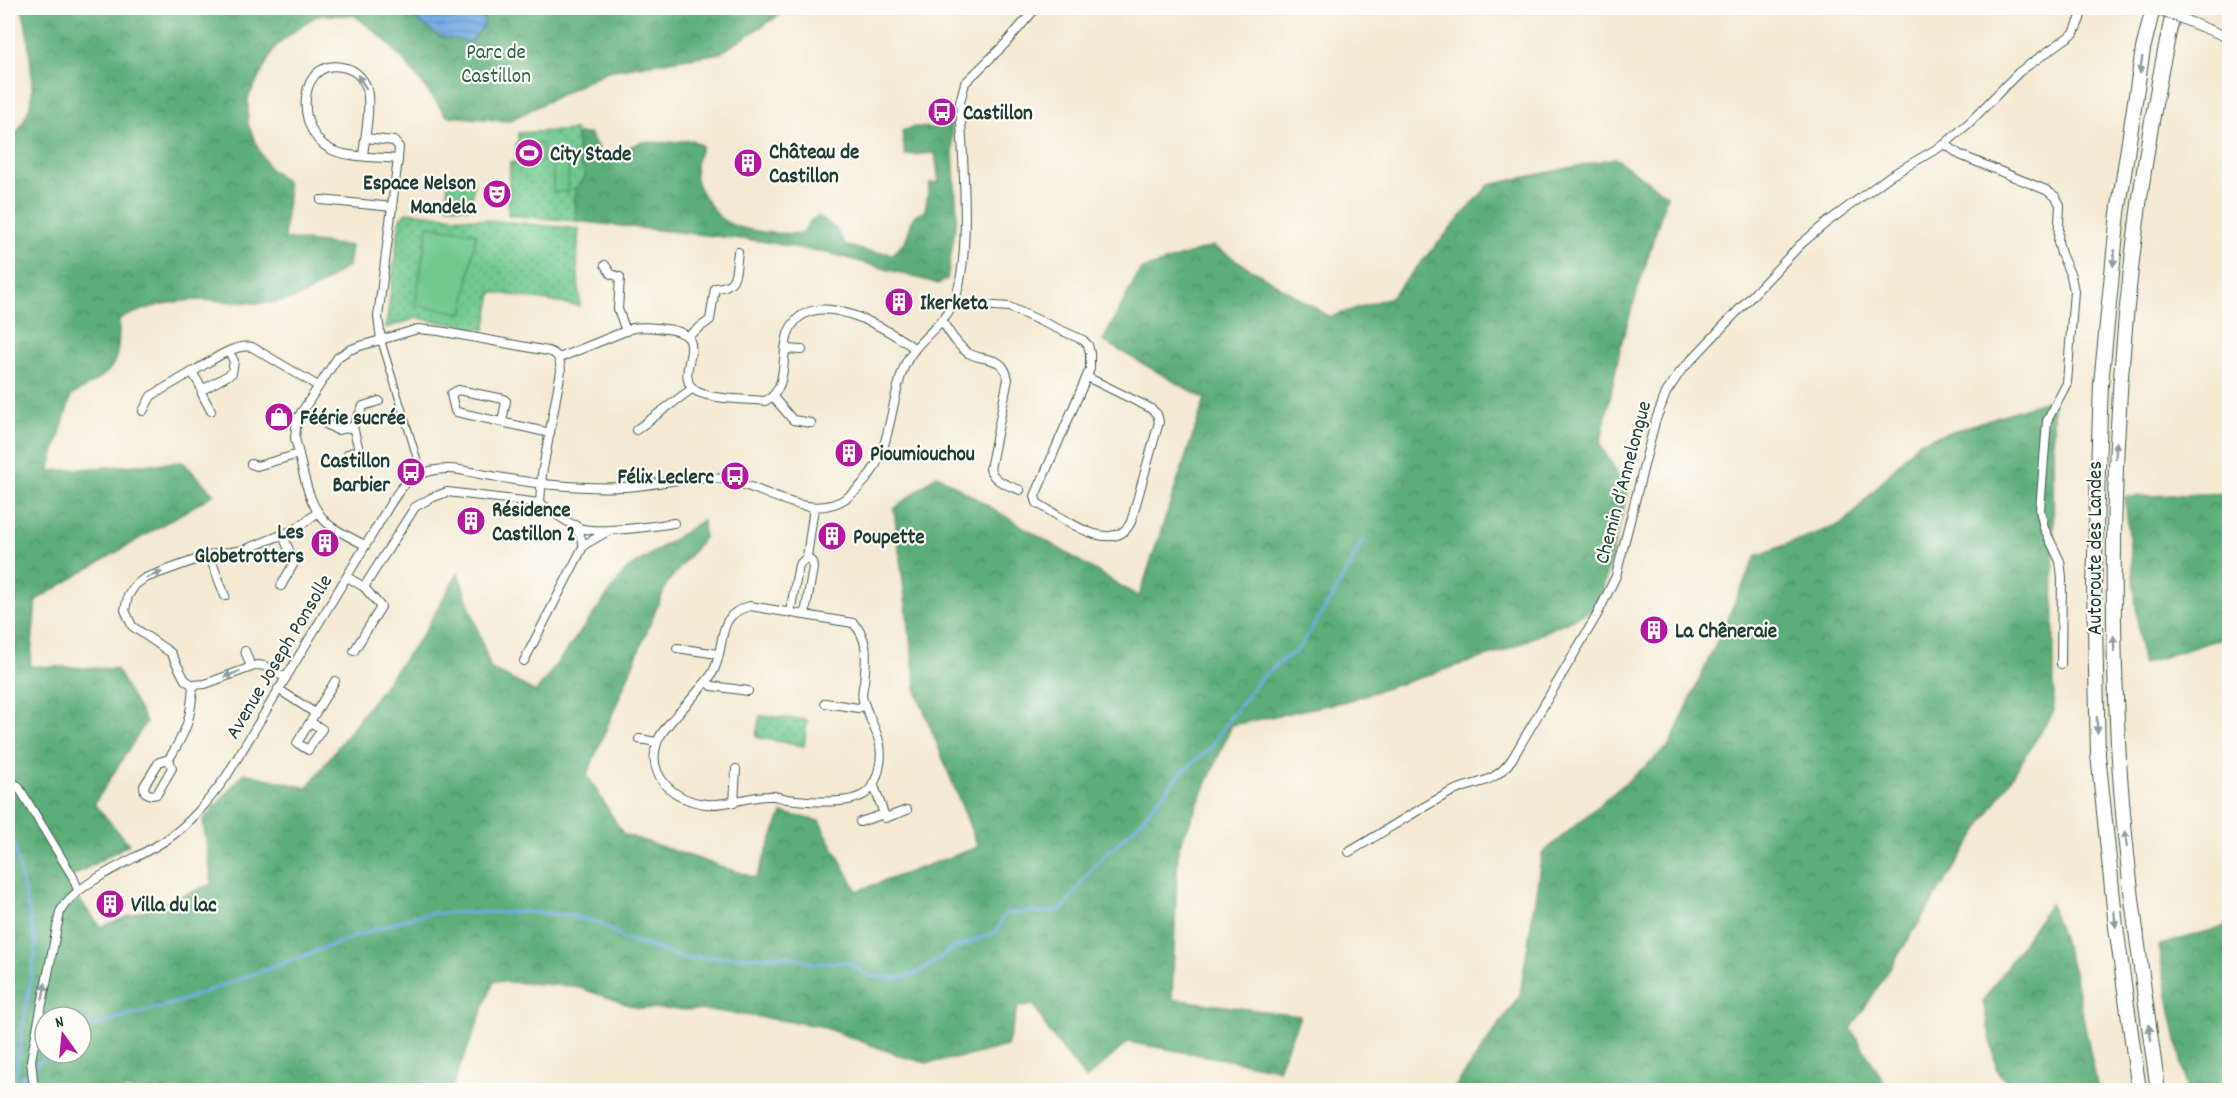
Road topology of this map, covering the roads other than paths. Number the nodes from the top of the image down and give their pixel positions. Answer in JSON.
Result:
{"nodes":[{"id":1,"x":1036,"y":8,"type":"edge"},
{"id":2,"x":2082,"y":8,"type":"edge"},
{"id":3,"x":2154,"y":8,"type":"edge"},
{"id":4,"x":2174,"y":8,"type":"edge"},
{"id":5,"x":2229,"y":38,"type":"edge"},
{"id":6,"x":365,"y":138,"type":"junction"},
{"id":7,"x":1945,"y":144,"type":"junction"},
{"id":8,"x":363,"y":155,"type":"junction"},
{"id":9,"x":398,"y":159,"type":"junction"},
{"id":10,"x":321,"y":200,"type":"dead end"},
{"id":11,"x":393,"y":207,"type":"junction"},
{"id":12,"x":738,"y":252,"type":"dead end"},
{"id":13,"x":604,"y":265,"type":"dead end"},
{"id":14,"x":952,"y":303,"type":"junction"},
{"id":15,"x":941,"y":320,"type":"junction"},
{"id":16,"x":626,"y":331,"type":"junction"},
{"id":17,"x":688,"y":336,"type":"junction"},
{"id":18,"x":381,"y":340,"type":"junction"},
{"id":19,"x":785,"y":348,"type":"junction"},
{"id":20,"x":914,"y":348,"type":"junction"},
{"id":21,"x":802,"y":350,"type":"dead end"},
{"id":22,"x":229,"y":352,"type":"junction"},
{"id":23,"x":559,"y":358,"type":"junction"},
{"id":24,"x":192,"y":372,"type":"junction"},
{"id":25,"x":1087,"y":377,"type":"junction"},
{"id":26,"x":318,"y":386,"type":"junction"},
{"id":27,"x":201,"y":387,"type":"junction"},
{"id":28,"x":693,"y":388,"type":"junction"},
{"id":29,"x":774,"y":398,"type":"junction"},
{"id":30,"x":379,"y":401,"type":"dead end"},
{"id":31,"x":144,"y":411,"type":"dead end"},
{"id":32,"x":210,"y":411,"type":"dead end"},
{"id":33,"x":303,"y":411,"type":"junction"},
{"id":34,"x":502,"y":422,"type":"junction"},
{"id":35,"x":811,"y":423,"type":"dead end"},
{"id":36,"x":353,"y":427,"type":"junction"},
{"id":37,"x":636,"y":430,"type":"dead end"},
{"id":38,"x":550,"y":433,"type":"junction"},
{"id":39,"x":299,"y":454,"type":"junction"},
{"id":40,"x":348,"y":454,"type":"dead end"},
{"id":41,"x":251,"y":464,"type":"dead end"},
{"id":42,"x":419,"y":465,"type":"dead end"},
{"id":43,"x":542,"y":483,"type":"junction"},
{"id":44,"x":1020,"y":490,"type":"dead end"},
{"id":45,"x":540,"y":503,"type":"junction"},
{"id":46,"x":814,"y":507,"type":"junction"},
{"id":47,"x":318,"y":512,"type":"junction"},
{"id":48,"x":674,"y":523,"type":"dead end"},
{"id":49,"x":575,"y":525,"type":"junction"},
{"id":50,"x":613,"y":528,"type":"junction"},
{"id":51,"x":284,"y":534,"type":"junction"},
{"id":52,"x":365,"y":545,"type":"junction"},
{"id":53,"x":584,"y":545,"type":"junction"},
{"id":54,"x":209,"y":555,"type":"junction"},
{"id":55,"x":807,"y":557,"type":"junction"},
{"id":56,"x":347,"y":576,"type":"junction"},
{"id":57,"x":797,"y":583,"type":"junction"},
{"id":58,"x":809,"y":585,"type":"junction"},
{"id":59,"x":281,"y":586,"type":"dead end"},
{"id":60,"x":363,"y":587,"type":"junction"},
{"id":61,"x":225,"y":596,"type":"dead end"},
{"id":62,"x":790,"y":612,"type":"junction"},
{"id":63,"x":805,"y":614,"type":"junction"},
{"id":64,"x":677,"y":648,"type":"dead end"},
{"id":65,"x":245,"y":651,"type":"dead end"},
{"id":66,"x":354,"y":651,"type":"dead end"},
{"id":67,"x":718,"y":654,"type":"junction"},
{"id":68,"x":524,"y":661,"type":"dead end"},
{"id":69,"x":2061,"y":664,"type":"dead end"},
{"id":70,"x":251,"y":667,"type":"junction"},
{"id":71,"x":286,"y":678,"type":"junction"},
{"id":72,"x":335,"y":681,"type":"dead end"},
{"id":73,"x":707,"y":681,"type":"junction"},
{"id":74,"x":193,"y":685,"type":"junction"},
{"id":75,"x":278,"y":689,"type":"junction"},
{"id":76,"x":748,"y":691,"type":"dead end"},
{"id":77,"x":825,"y":703,"type":"dead end"},
{"id":78,"x":865,"y":705,"type":"junction"},
{"id":79,"x":315,"y":713,"type":"junction"},
{"id":80,"x":310,"y":722,"type":"dead end"},
{"id":81,"x":639,"y":739,"type":"dead end"},
{"id":82,"x":657,"y":742,"type":"junction"},
{"id":83,"x":169,"y":759,"type":"junction"},
{"id":84,"x":736,"y":769,"type":"dead end"},
{"id":85,"x":8,"y":780,"type":"edge"},
{"id":86,"x":873,"y":783,"type":"junction"},
{"id":87,"x":734,"y":804,"type":"junction"},
{"id":88,"x":907,"y":810,"type":"dead end"},
{"id":89,"x":884,"y":814,"type":"junction"},
{"id":90,"x":860,"y":822,"type":"dead end"},
{"id":91,"x":1349,"y":852,"type":"dead end"},
{"id":92,"x":78,"y":890,"type":"junction"},
{"id":93,"x":34,"y":1090,"type":"edge"},
{"id":94,"x":2139,"y":1090,"type":"edge"},
{"id":95,"x":2158,"y":1090,"type":"edge"}],
"edges":[{"from":1,"to":14,"type":"street","name":"Avenue Joseph Ponsolle"},
{"from":2,"to":7,"type":"street","name":"Chemin d’Annelongue"},
{"from":3,"to":5,"type":"street","bridge":true},
{"from":3,"to":94,"type":"highway","name":"Autoroute des Landes","one_way":true},
{"from":95,"to":4,"type":"highway","name":"Autoroute des Landes","one_way":true},
{"from":6,"to":8,"type":"street"},
{"from":6,"to":8,"type":"street","one_way":true},
{"from":6,"to":9,"type":"street"},
{"from":7,"to":69,"type":"street"},
{"from":7,"to":91,"type":"street","name":"Chemin d’Annelongue"},
{"from":8,"to":9,"type":"street"},
{"from":9,"to":11,"type":"street"},
{"from":10,"to":11,"type":"street"},
{"from":11,"to":18,"type":"street"},
{"from":12,"to":17,"type":"street"},
{"from":13,"to":16,"type":"street"},
{"from":14,"to":15,"type":"street","name":"Avenue Joseph Ponsolle"},
{"from":14,"to":25,"type":"street"},
{"from":15,"to":20,"type":"street","name":"Avenue Joseph Ponsolle"},
{"from":15,"to":44,"type":"street"},
{"from":16,"to":17,"type":"street"},
{"from":16,"to":23,"type":"street"},
{"from":17,"to":28,"type":"street"},
{"from":18,"to":23,"type":"street"},
{"from":18,"to":26,"type":"street"},
{"from":18,"to":42,"type":"street"},
{"from":19,"to":20,"type":"street"},
{"from":19,"to":21,"type":"street"},
{"from":19,"to":29,"type":"street"},
{"from":20,"to":46,"type":"street","name":"Avenue Joseph Ponsolle"},
{"from":22,"to":24,"type":"street"},
{"from":22,"to":26,"type":"street"},
{"from":22,"to":27,"type":"street"},
{"from":23,"to":38,"type":"street"},
{"from":24,"to":27,"type":"street"},
{"from":24,"to":31,"type":"street"},
{"from":25,"to":25,"type":"street"},
{"from":26,"to":33,"type":"street"},
{"from":27,"to":32,"type":"street"},
{"from":28,"to":29,"type":"street"},
{"from":28,"to":37,"type":"street"},
{"from":29,"to":35,"type":"street"},
{"from":30,"to":36,"type":"street"},
{"from":33,"to":36,"type":"street"},
{"from":33,"to":39,"type":"street"},
{"from":34,"to":34,"type":"street"},
{"from":34,"to":38,"type":"street"},
{"from":36,"to":40,"type":"street"},
{"from":38,"to":43,"type":"street"},
{"from":39,"to":41,"type":"street"},
{"from":39,"to":47,"type":"street"},
{"from":43,"to":45,"type":"street"},
{"from":43,"to":46,"type":"street","name":"Avenue Joseph Ponsolle"},
{"from":43,"to":52,"type":"street","name":"Avenue Joseph Ponsolle"},
{"from":45,"to":49,"type":"street"},
{"from":45,"to":60,"type":"street","name":"Avenue Joseph Ponsolle"},
{"from":46,"to":55,"type":"street"},
{"from":47,"to":51,"type":"street"},
{"from":47,"to":52,"type":"street"},
{"from":48,"to":50,"type":"street"},
{"from":49,"to":50,"type":"street"},
{"from":49,"to":53,"type":"street"},
{"from":50,"to":53,"type":"street"},
{"from":51,"to":54,"type":"street"},
{"from":51,"to":59,"type":"street"},
{"from":52,"to":56,"type":"street","name":"Avenue Joseph Ponsolle"},
{"from":53,"to":68,"type":"street"},
{"from":54,"to":61,"type":"street"},
{"from":74,"to":54,"type":"street","one_way":true},
{"from":55,"to":57,"type":"street"},
{"from":55,"to":58,"type":"street"},
{"from":56,"to":60,"type":"street"},
{"from":56,"to":71,"type":"street","name":"Avenue Joseph Ponsolle"},
{"from":57,"to":58,"type":"street"},
{"from":57,"to":62,"type":"street"},
{"from":58,"to":63,"type":"street"},
{"from":60,"to":66,"type":"street"},
{"from":62,"to":63,"type":"street"},
{"from":62,"to":67,"type":"street"},
{"from":63,"to":78,"type":"street"},
{"from":64,"to":67,"type":"street"},
{"from":65,"to":70,"type":"street"},
{"from":67,"to":73,"type":"street"},
{"from":70,"to":71,"type":"street"},
{"from":70,"to":74,"type":"street","one_way":true},
{"from":71,"to":75,"type":"street","name":"Avenue Joseph Ponsolle"},
{"from":72,"to":79,"type":"street"},
{"from":73,"to":76,"type":"street"},
{"from":73,"to":82,"type":"street"},
{"from":74,"to":83,"type":"street"},
{"from":75,"to":79,"type":"street"},
{"from":75,"to":92,"type":"street","name":"Avenue Joseph Ponsolle"},
{"from":77,"to":78,"type":"street"},
{"from":78,"to":86,"type":"street"},
{"from":79,"to":80,"type":"street"},
{"from":81,"to":82,"type":"street"},
{"from":82,"to":87,"type":"street"},
{"from":83,"to":83,"type":"street"},
{"from":84,"to":87,"type":"street"},
{"from":85,"to":92,"type":"street"},
{"from":86,"to":87,"type":"street"},
{"from":86,"to":89,"type":"street"},
{"from":88,"to":89,"type":"street"},
{"from":89,"to":90,"type":"street"},
{"from":93,"to":92,"type":"street","one_way":true}]}
